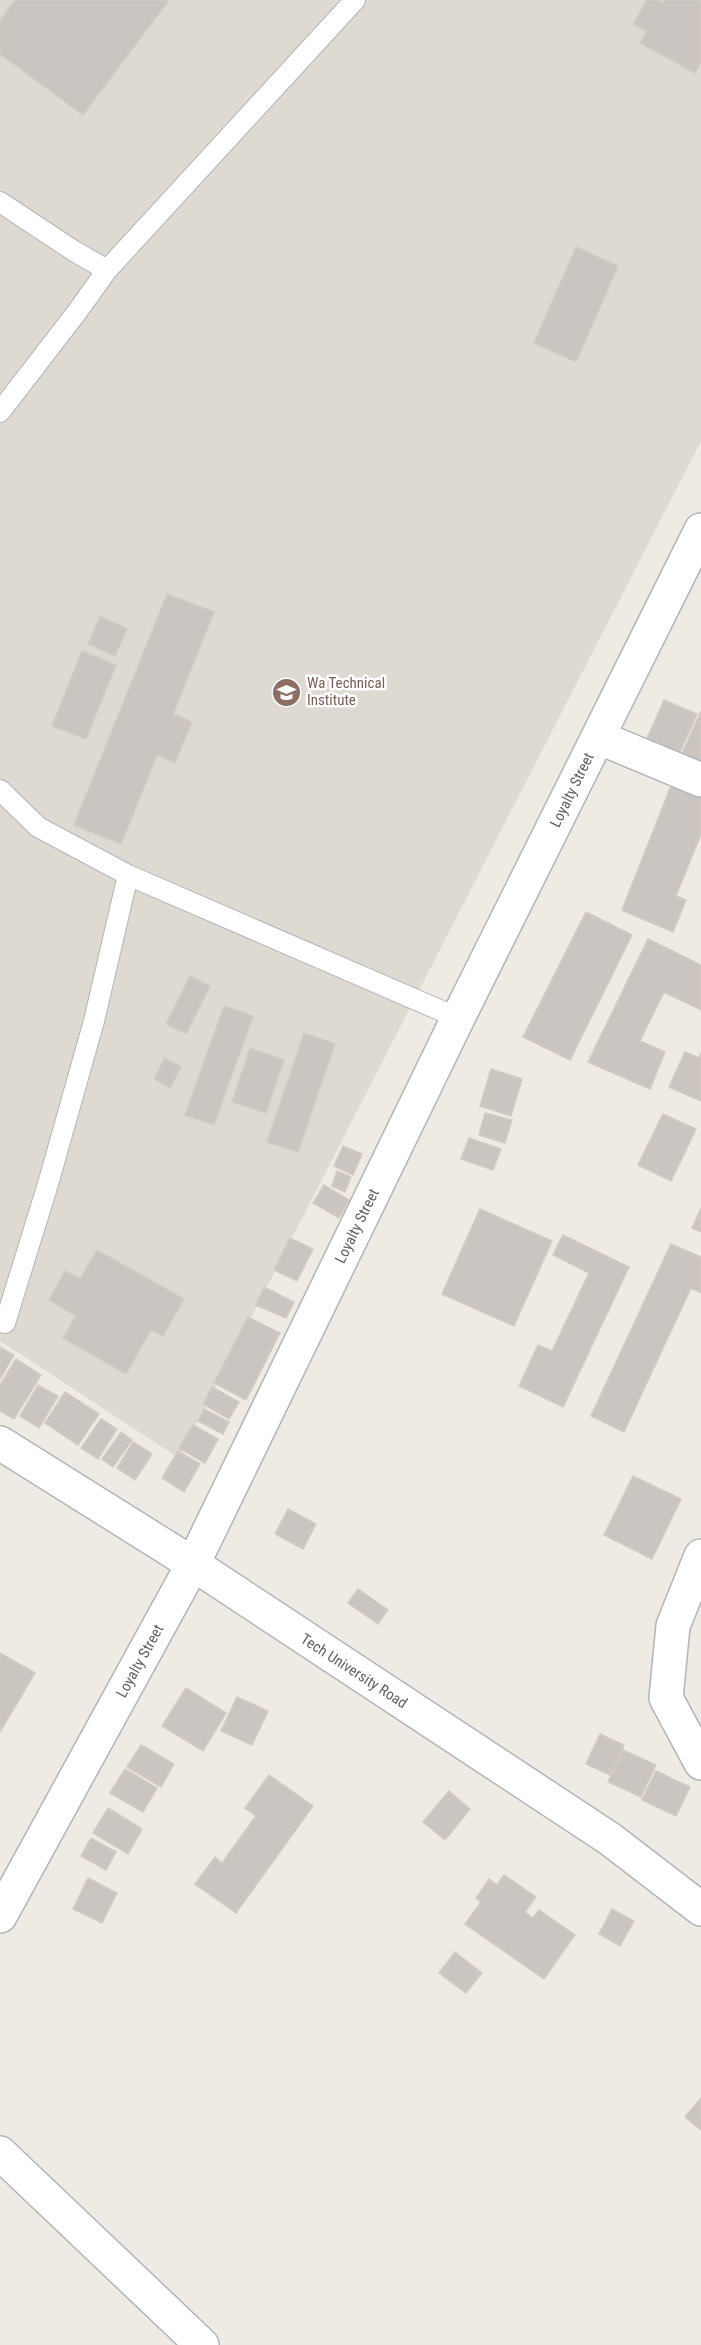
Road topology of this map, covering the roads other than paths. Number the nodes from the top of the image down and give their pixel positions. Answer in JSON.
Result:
{"nodes":[{"id":1,"x":355,"y":0,"type":"edge"},
{"id":2,"x":0,"y":202,"type":"edge"},
{"id":3,"x":106,"y":270,"type":"junction"},
{"id":4,"x":0,"y":412,"type":"edge"},
{"id":5,"x":701,"y":530,"type":"edge"},
{"id":6,"x":598,"y":737,"type":"junction"},
{"id":7,"x":701,"y":780,"type":"edge"},
{"id":8,"x":0,"y":790,"type":"edge"},
{"id":9,"x":129,"y":875,"type":"junction"},
{"id":10,"x":458,"y":1018,"type":"junction"},
{"id":11,"x":5,"y":1323,"type":"dead end"},
{"id":12,"x":0,"y":1443,"type":"edge"},
{"id":13,"x":701,"y":1556,"type":"edge"},
{"id":14,"x":193,"y":1564,"type":"junction"},
{"id":15,"x":701,"y":1762,"type":"edge"},
{"id":16,"x":701,"y":1909,"type":"edge"},
{"id":17,"x":0,"y":1916,"type":"edge"},
{"id":18,"x":0,"y":2153,"type":"edge"},
{"id":19,"x":202,"y":2345,"type":"edge"}],
"edges":[{"from":1,"to":3,"type":"lane"},
{"from":2,"to":3,"type":"lane"},
{"from":3,"to":4,"type":"lane"},
{"from":5,"to":6,"type":"street","name":"Loyalty Street"},
{"from":6,"to":7,"type":"street"},
{"from":6,"to":10,"type":"street","name":"Loyalty Street"},
{"from":8,"to":9,"type":"lane"},
{"from":9,"to":10,"type":"lane"},
{"from":9,"to":11,"type":"lane"},
{"from":10,"to":14,"type":"street","name":"Loyalty Street"},
{"from":12,"to":14,"type":"street","name":"Tech University Road"},
{"from":13,"to":15,"type":"street"},
{"from":14,"to":16,"type":"street","name":"Tech University Road"},
{"from":14,"to":17,"type":"street","name":"Loyalty Street"},
{"from":18,"to":19,"type":"street"}]}
